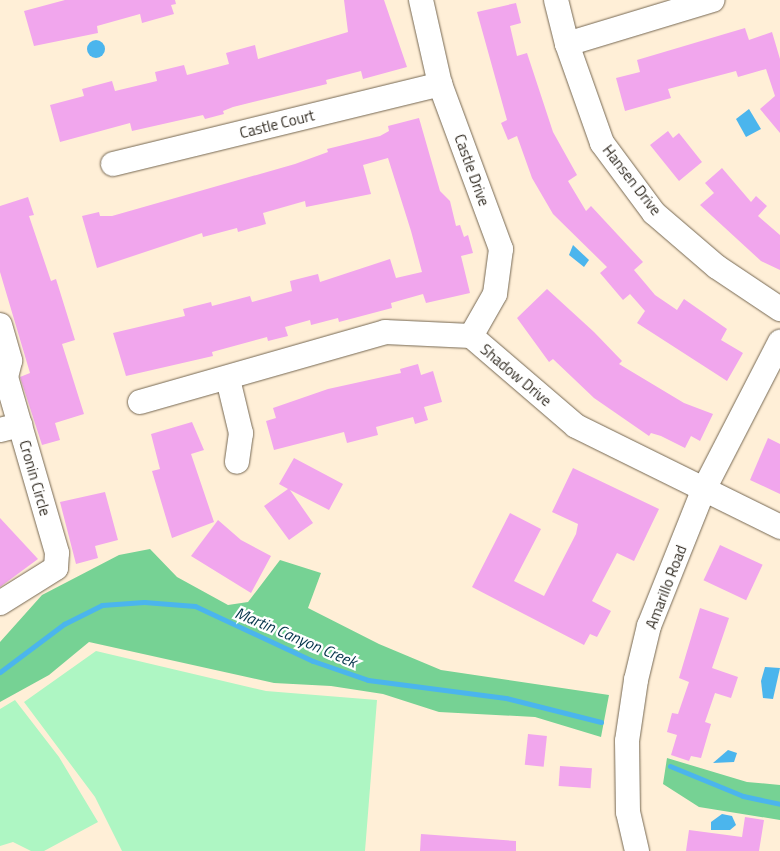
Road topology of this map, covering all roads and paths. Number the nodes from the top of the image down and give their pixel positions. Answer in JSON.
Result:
{"nodes":[{"id":1,"x":421,"y":0,"type":"edge"},
{"id":2,"x":556,"y":0,"type":"edge"},
{"id":3,"x":713,"y":0,"type":"edge"},
{"id":4,"x":567,"y":44,"type":"junction"},
{"id":5,"x":440,"y":84,"type":"junction"},
{"id":6,"x":113,"y":164,"type":"dead end"},
{"id":7,"x":780,"y":309,"type":"edge"},
{"id":8,"x":0,"y":324,"type":"edge"},
{"id":9,"x":471,"y":336,"type":"junction"},
{"id":10,"x":780,"y":342,"type":"edge"},
{"id":11,"x":3,"y":378,"type":"edge"},
{"id":12,"x":228,"y":380,"type":"junction"},
{"id":13,"x":140,"y":402,"type":"dead end"},
{"id":14,"x":10,"y":428,"type":"edge"},
{"id":15,"x":237,"y":462,"type":"dead end"},
{"id":16,"x":703,"y":491,"type":"junction"},
{"id":17,"x":780,"y":527,"type":"edge"},
{"id":18,"x":0,"y":603,"type":"edge"},
{"id":19,"x":637,"y":851,"type":"edge"}],
"edges":[{"from":1,"to":5,"type":"street","name":"Castle Drive"},
{"from":2,"to":4,"type":"street","name":"Hansen Drive"},
{"from":3,"to":4,"type":"street"},
{"from":4,"to":7,"type":"street","name":"Hansen Drive"},
{"from":5,"to":6,"type":"street","name":"Castle Court"},
{"from":5,"to":9,"type":"street","name":"Castle Drive"},
{"from":8,"to":11,"type":"street","name":"Cronin Circle"},
{"from":9,"to":12,"type":"street","name":"Shadow Drive"},
{"from":9,"to":16,"type":"street","name":"Shadow Drive"},
{"from":10,"to":16,"type":"street","name":"Amarillo Road"},
{"from":11,"to":14,"type":"street","name":"Cronin Circle"},
{"from":12,"to":13,"type":"street","name":"Shadow Drive"},
{"from":12,"to":15,"type":"street"},
{"from":14,"to":18,"type":"street","name":"Cronin Circle"},
{"from":16,"to":17,"type":"street","name":"Shadow Drive"},
{"from":16,"to":19,"type":"street","name":"Amarillo Road"}]}
